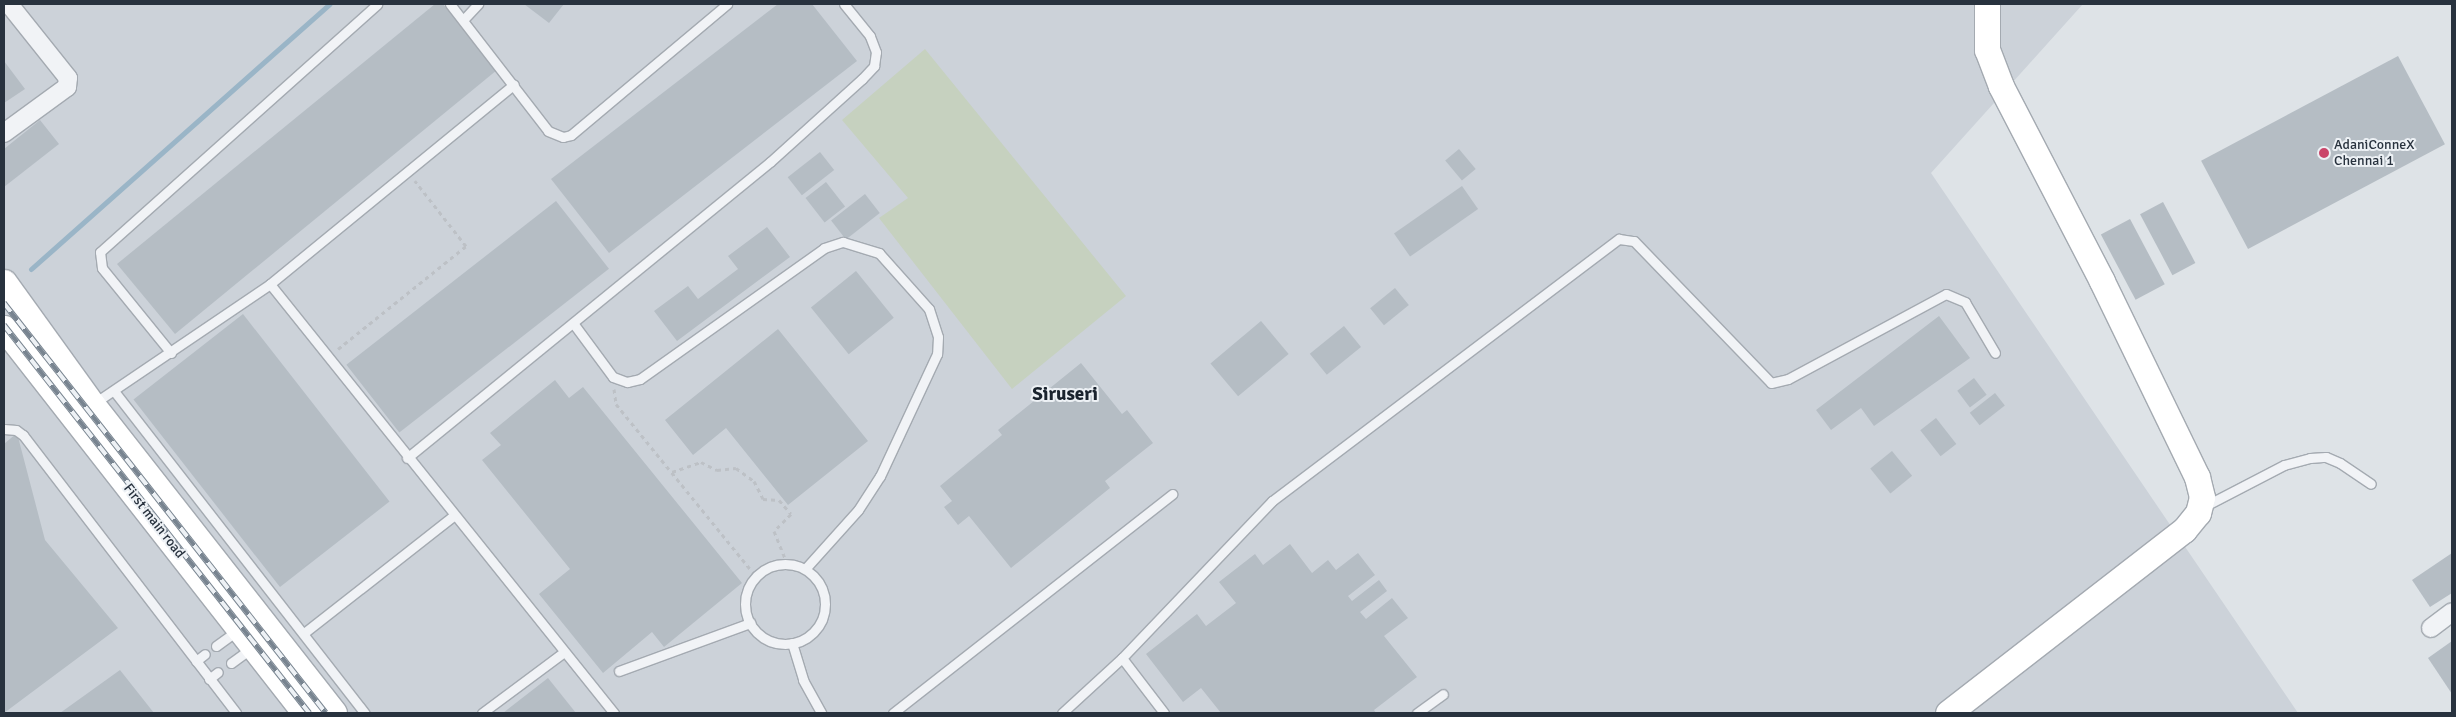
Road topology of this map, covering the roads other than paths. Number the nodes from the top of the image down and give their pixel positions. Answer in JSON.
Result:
{"nodes":[{"id":1,"x":9,"y":4,"type":"edge"},
{"id":2,"x":377,"y":4,"type":"edge"},
{"id":3,"x":450,"y":4,"type":"edge"},
{"id":4,"x":478,"y":4,"type":"edge"},
{"id":5,"x":726,"y":4,"type":"edge"},
{"id":6,"x":844,"y":4,"type":"edge"},
{"id":7,"x":1987,"y":4,"type":"edge"},
{"id":8,"x":464,"y":19,"type":"junction"},
{"id":9,"x":514,"y":84,"type":"junction"},
{"id":10,"x":4,"y":133,"type":"edge"},
{"id":11,"x":4,"y":282,"type":"edge"},
{"id":12,"x":270,"y":284,"type":"junction"},
{"id":13,"x":34,"y":322,"type":"junction"},
{"id":14,"x":573,"y":323,"type":"junction"},
{"id":15,"x":6,"y":337,"type":"edge"},
{"id":16,"x":171,"y":353,"type":"junction"},
{"id":17,"x":1995,"y":353,"type":"dead end"},
{"id":18,"x":114,"y":391,"type":"junction"},
{"id":19,"x":92,"y":404,"type":"junction"},
{"id":20,"x":4,"y":429,"type":"edge"},
{"id":21,"x":406,"y":458,"type":"junction"},
{"id":22,"x":2371,"y":484,"type":"dead end"},
{"id":23,"x":1172,"y":494,"type":"dead end"},
{"id":24,"x":2200,"y":508,"type":"junction"},
{"id":25,"x":453,"y":516,"type":"junction"},
{"id":26,"x":805,"y":569,"type":"junction"},
{"id":27,"x":2452,"y":612,"type":"edge"},
{"id":28,"x":750,"y":623,"type":"junction"},
{"id":29,"x":2431,"y":628,"type":"dead end"},
{"id":30,"x":304,"y":633,"type":"junction"},
{"id":31,"x":246,"y":638,"type":"junction"},
{"id":32,"x":792,"y":643,"type":"junction"},
{"id":33,"x":216,"y":646,"type":"dead end"},
{"id":34,"x":564,"y":652,"type":"junction"},
{"id":35,"x":205,"y":654,"type":"dead end"},
{"id":36,"x":1122,"y":658,"type":"junction"},
{"id":37,"x":196,"y":661,"type":"junction"},
{"id":38,"x":230,"y":663,"type":"dead end"},
{"id":39,"x":218,"y":672,"type":"dead end"},
{"id":40,"x":619,"y":672,"type":"dead end"},
{"id":41,"x":209,"y":679,"type":"junction"},
{"id":42,"x":1443,"y":694,"type":"dead end"},
{"id":43,"x":236,"y":713,"type":"edge"},
{"id":44,"x":305,"y":713,"type":"edge"},
{"id":45,"x":334,"y":713,"type":"edge"},
{"id":46,"x":365,"y":713,"type":"edge"},
{"id":47,"x":482,"y":713,"type":"edge"},
{"id":48,"x":614,"y":713,"type":"edge"},
{"id":49,"x":821,"y":713,"type":"edge"},
{"id":50,"x":893,"y":713,"type":"edge"},
{"id":51,"x":1062,"y":713,"type":"edge"},
{"id":52,"x":1164,"y":713,"type":"edge"},
{"id":53,"x":1417,"y":713,"type":"edge"},
{"id":54,"x":1948,"y":713,"type":"edge"}],
"edges":[{"from":1,"to":10,"type":"street"},
{"from":2,"to":16,"type":"lane"},
{"from":3,"to":8,"type":"lane"},
{"from":4,"to":8,"type":"lane"},
{"from":5,"to":9,"type":"lane"},
{"from":6,"to":14,"type":"lane"},
{"from":7,"to":24,"type":"street"},
{"from":8,"to":9,"type":"lane"},
{"from":9,"to":12,"type":"lane"},
{"from":11,"to":13,"type":"street"},
{"from":12,"to":16,"type":"lane"},
{"from":12,"to":21,"type":"lane"},
{"from":13,"to":15,"type":"street"},
{"from":13,"to":19,"type":"street"},
{"from":14,"to":21,"type":"lane"},
{"from":14,"to":26,"type":"lane"},
{"from":15,"to":31,"type":"street","name":"First main road"},
{"from":16,"to":18,"type":"lane"},
{"from":17,"to":36,"type":"lane"},
{"from":18,"to":19,"type":"lane"},
{"from":18,"to":30,"type":"lane"},
{"from":19,"to":45,"type":"street"},
{"from":20,"to":37,"type":"lane"},
{"from":21,"to":25,"type":"lane"},
{"from":22,"to":24,"type":"lane"},
{"from":23,"to":50,"type":"lane"},
{"from":24,"to":54,"type":"street"},
{"from":25,"to":30,"type":"lane"},
{"from":25,"to":34,"type":"lane"},
{"from":26,"to":28,"type":"lane"},
{"from":26,"to":32,"type":"lane"},
{"from":27,"to":29,"type":"street"},
{"from":28,"to":32,"type":"lane"},
{"from":28,"to":40,"type":"lane"},
{"from":30,"to":46,"type":"lane"},
{"from":31,"to":33,"type":"lane"},
{"from":31,"to":38,"type":"lane"},
{"from":31,"to":44,"type":"street","name":"First main road"},
{"from":32,"to":49,"type":"lane"},
{"from":34,"to":47,"type":"lane"},
{"from":34,"to":48,"type":"lane"},
{"from":35,"to":37,"type":"lane"},
{"from":36,"to":51,"type":"lane"},
{"from":36,"to":52,"type":"lane"},
{"from":37,"to":41,"type":"lane"},
{"from":39,"to":41,"type":"lane"},
{"from":41,"to":43,"type":"lane"},
{"from":42,"to":53,"type":"lane"}]}
